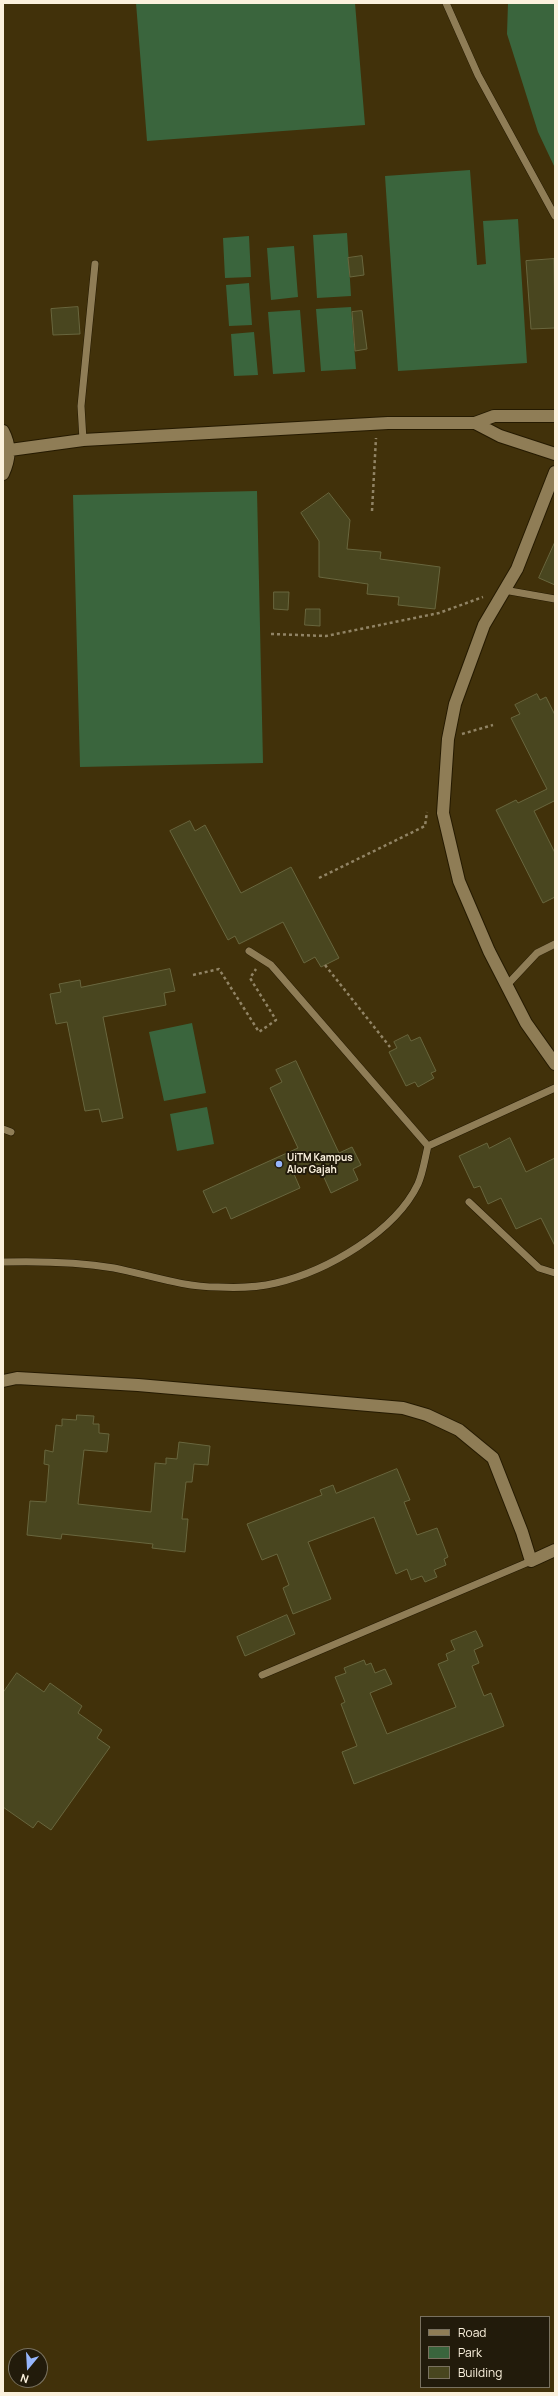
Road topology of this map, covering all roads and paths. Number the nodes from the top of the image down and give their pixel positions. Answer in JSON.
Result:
{"nodes":[{"id":1,"x":446,"y":3,"type":"edge"},
{"id":2,"x":555,"y":216,"type":"edge"},
{"id":3,"x":95,"y":264,"type":"dead end"},
{"id":4,"x":555,"y":416,"type":"edge"},
{"id":5,"x":377,"y":423,"type":"junction"},
{"id":6,"x":475,"y":423,"type":"junction"},
{"id":7,"x":3,"y":431,"type":"edge"},
{"id":8,"x":83,"y":440,"type":"junction"},
{"id":9,"x":10,"y":450,"type":"junction"},
{"id":10,"x":555,"y":454,"type":"edge"},
{"id":11,"x":555,"y":472,"type":"edge"},
{"id":12,"x":3,"y":474,"type":"edge"},
{"id":13,"x":372,"y":511,"type":"dead end"},
{"id":14,"x":504,"y":590,"type":"junction"},
{"id":15,"x":555,"y":599,"type":"edge"},
{"id":16,"x":270,"y":634,"type":"dead end"},
{"id":17,"x":425,"y":826,"type":"dead end"},
{"id":18,"x":319,"y":878,"type":"dead end"},
{"id":19,"x":555,"y":944,"type":"edge"},
{"id":20,"x":250,"y":951,"type":"dead end"},
{"id":21,"x":262,"y":958,"type":"junction"},
{"id":22,"x":325,"y":965,"type":"dead end"},
{"id":23,"x":193,"y":975,"type":"dead end"},
{"id":24,"x":507,"y":985,"type":"junction"},
{"id":25,"x":390,"y":1047,"type":"dead end"},
{"id":26,"x":555,"y":1064,"type":"edge"},
{"id":27,"x":555,"y":1088,"type":"edge"},
{"id":28,"x":3,"y":1130,"type":"edge"},
{"id":29,"x":11,"y":1132,"type":"dead end"},
{"id":30,"x":428,"y":1146,"type":"junction"},
{"id":31,"x":469,"y":1202,"type":"dead end"},
{"id":32,"x":3,"y":1262,"type":"edge"},
{"id":33,"x":555,"y":1273,"type":"edge"},
{"id":34,"x":3,"y":1381,"type":"edge"},
{"id":35,"x":555,"y":1550,"type":"edge"},
{"id":36,"x":531,"y":1561,"type":"junction"},
{"id":37,"x":262,"y":1675,"type":"dead end"}],
"edges":[{"from":1,"to":2,"type":"lane"},
{"from":3,"to":8,"type":"lane"},
{"from":4,"to":6,"type":"street"},
{"from":5,"to":6,"type":"street"},
{"from":5,"to":8,"type":"street"},
{"from":5,"to":13,"type":"path"},
{"from":6,"to":10,"type":"street"},
{"from":7,"to":9,"type":"street"},
{"from":8,"to":9,"type":"street"},
{"from":9,"to":12,"type":"street"},
{"from":11,"to":14,"type":"street"},
{"from":14,"to":15,"type":"lane"},
{"from":14,"to":16,"type":"path"},
{"from":14,"to":24,"type":"street"},
{"from":17,"to":18,"type":"path"},
{"from":19,"to":24,"type":"lane"},
{"from":20,"to":21,"type":"lane"},
{"from":21,"to":23,"type":"path"},
{"from":21,"to":30,"type":"lane"},
{"from":22,"to":25,"type":"path"},
{"from":24,"to":26,"type":"street"},
{"from":27,"to":30,"type":"lane"},
{"from":28,"to":29,"type":"lane"},
{"from":30,"to":32,"type":"lane"},
{"from":31,"to":33,"type":"lane"},
{"from":34,"to":36,"type":"street"},
{"from":35,"to":36,"type":"street"},
{"from":36,"to":37,"type":"lane"}]}
